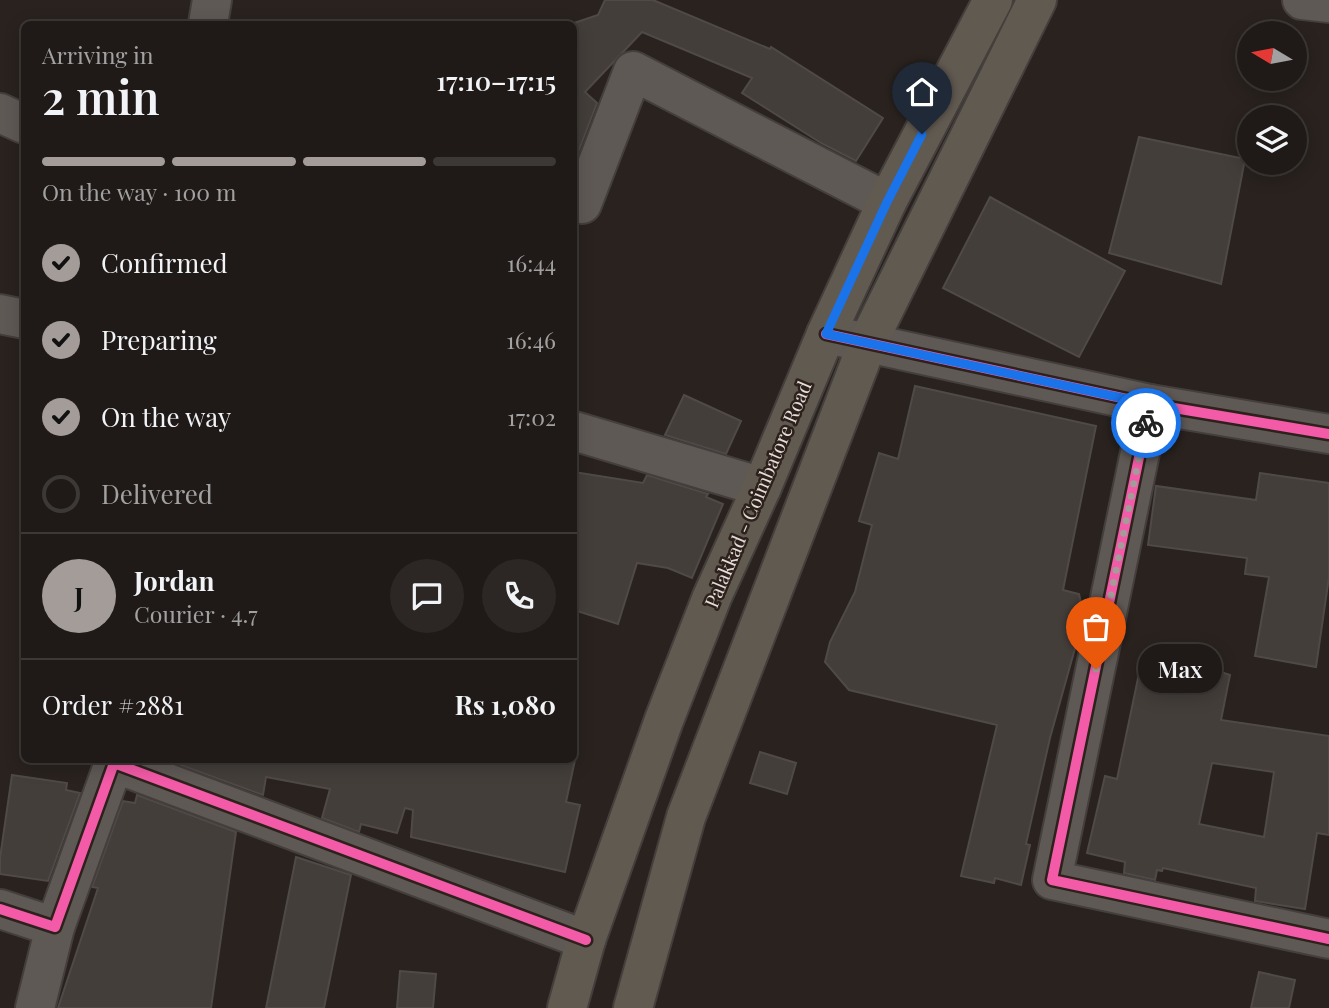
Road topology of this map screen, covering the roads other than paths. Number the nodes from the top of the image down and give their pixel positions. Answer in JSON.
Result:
{"nodes":[{"id":1,"x":212,"y":0,"type":"edge"},
{"id":2,"x":993,"y":0,"type":"edge"},
{"id":3,"x":1037,"y":0,"type":"edge"},
{"id":4,"x":1302,"y":0,"type":"edge"},
{"id":5,"x":1329,"y":3,"type":"edge"},
{"id":6,"x":208,"y":21,"type":"edge"},
{"id":7,"x":0,"y":113,"type":"edge"},
{"id":8,"x":21,"y":123,"type":"edge"},
{"id":9,"x":887,"y":202,"type":"junction"},
{"id":10,"x":582,"y":204,"type":"dead end"},
{"id":11,"x":0,"y":314,"type":"edge"},
{"id":12,"x":21,"y":318,"type":"edge"},
{"id":13,"x":826,"y":334,"type":"junction"},
{"id":14,"x":868,"y":342,"type":"junction"},
{"id":15,"x":1150,"y":404,"type":"junction"},
{"id":16,"x":577,"y":432,"type":"edge"},
{"id":17,"x":1329,"y":434,"type":"edge"},
{"id":18,"x":762,"y":486,"type":"junction"},
{"id":19,"x":664,"y":720,"type":"junction"},
{"id":20,"x":714,"y":744,"type":"junction"},
{"id":21,"x":0,"y":909,"type":"edge"},
{"id":22,"x":55,"y":927,"type":"junction"},
{"id":23,"x":1329,"y":939,"type":"edge"},
{"id":24,"x":586,"y":940,"type":"junction"},
{"id":25,"x":35,"y":1008,"type":"edge"},
{"id":26,"x":567,"y":1008,"type":"edge"},
{"id":27,"x":633,"y":1008,"type":"edge"}],
"edges":[{"from":1,"to":6,"type":"street"},
{"from":2,"to":9,"type":"main road","name":"Palakkad - Coimbatore Road"},
{"from":3,"to":14,"type":"main road"},
{"from":4,"to":5,"type":"street"},
{"from":7,"to":8,"type":"street"},
{"from":9,"to":10,"type":"street"},
{"from":9,"to":13,"type":"main road","name":"Palakkad - Coimbatore Road"},
{"from":11,"to":12,"type":"street"},
{"from":13,"to":14,"type":"street"},
{"from":13,"to":18,"type":"main road","name":"Palakkad - Coimbatore Road"},
{"from":14,"to":15,"type":"street"},
{"from":14,"to":20,"type":"main road"},
{"from":15,"to":17,"type":"street"},
{"from":15,"to":23,"type":"street"},
{"from":16,"to":18,"type":"street"},
{"from":18,"to":19,"type":"main road","name":"Palakkad - Coimbatore Road"},
{"from":19,"to":20,"type":"main road"},
{"from":19,"to":24,"type":"main road","name":"Palakkad - Coimbatore Road"},
{"from":20,"to":27,"type":"main road"},
{"from":21,"to":22,"type":"street"},
{"from":22,"to":24,"type":"street"},
{"from":22,"to":25,"type":"street"},
{"from":24,"to":26,"type":"main road","name":"Palakkad - Coimbatore Road"}]}
